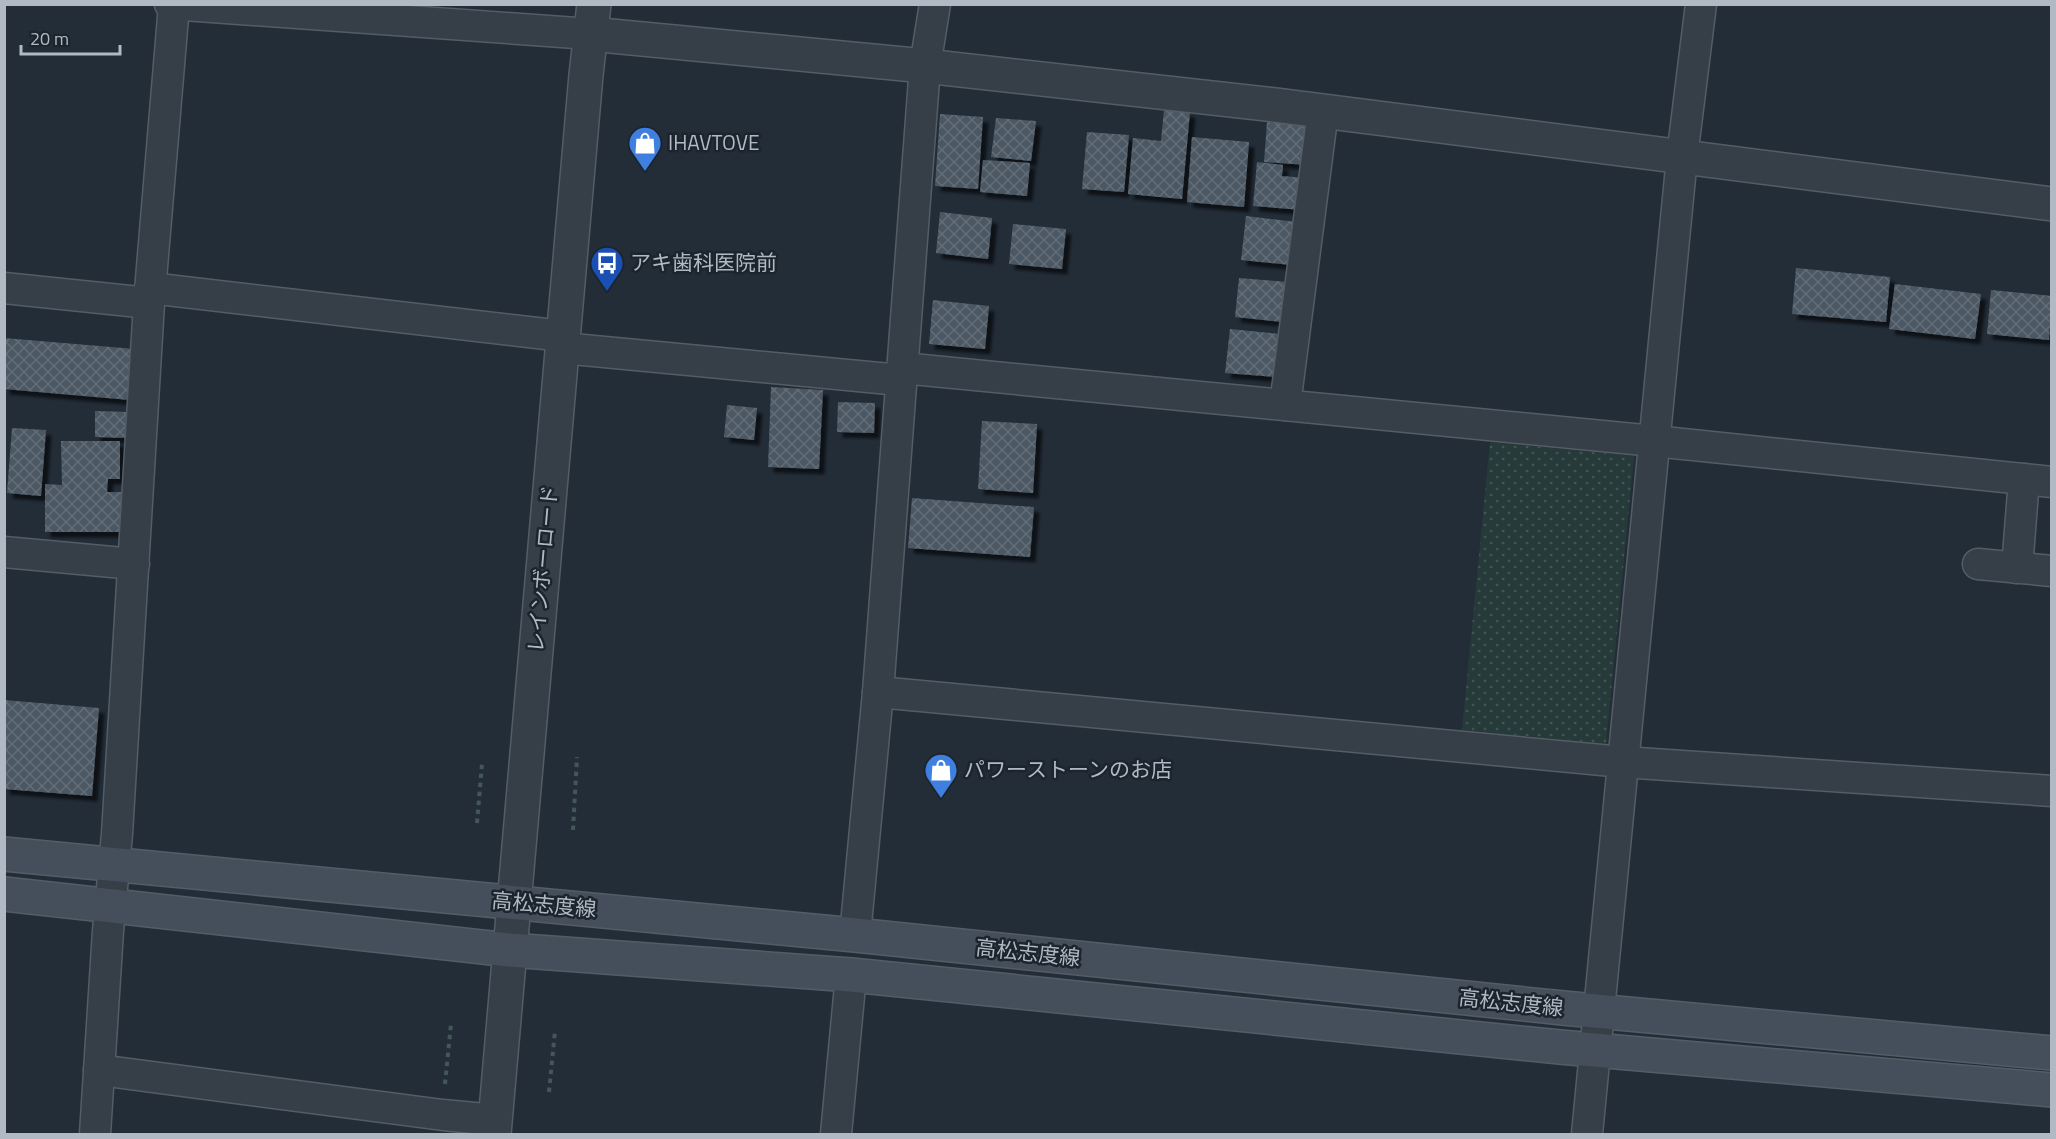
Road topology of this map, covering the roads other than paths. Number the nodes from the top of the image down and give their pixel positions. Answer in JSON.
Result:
{"nodes":[{"id":1,"x":935,"y":4,"type":"edge"},
{"id":2,"x":1701,"y":4,"type":"edge"},
{"id":3,"x":172,"y":5,"type":"edge"},
{"id":4,"x":592,"y":19,"type":"edge"},
{"id":5,"x":925,"y":66,"type":"junction"},
{"id":6,"x":1323,"y":111,"type":"junction"},
{"id":7,"x":1682,"y":157,"type":"junction"},
{"id":8,"x":2052,"y":204,"type":"edge"},
{"id":9,"x":4,"y":288,"type":"edge"},
{"id":10,"x":150,"y":295,"type":"junction"},
{"id":11,"x":563,"y":342,"type":"junction"},
{"id":12,"x":901,"y":374,"type":"junction"},
{"id":13,"x":1285,"y":405,"type":"junction"},
{"id":14,"x":1654,"y":441,"type":"junction"},
{"id":15,"x":2038,"y":481,"type":"edge"},
{"id":16,"x":4,"y":552,"type":"edge"},
{"id":17,"x":134,"y":564,"type":"junction"},
{"id":18,"x":1978,"y":564,"type":"dead end"},
{"id":19,"x":2017,"y":568,"type":"junction"},
{"id":20,"x":2052,"y":571,"type":"edge"},
{"id":21,"x":878,"y":692,"type":"junction"},
{"id":22,"x":1623,"y":762,"type":"junction"},
{"id":23,"x":2052,"y":791,"type":"edge"},
{"id":24,"x":4,"y":854,"type":"edge"},
{"id":25,"x":114,"y":864,"type":"junction"},
{"id":26,"x":4,"y":894,"type":"edge"},
{"id":27,"x":514,"y":902,"type":"junction"},
{"id":28,"x":110,"y":904,"type":"junction"},
{"id":29,"x":855,"y":935,"type":"junction"},
{"id":30,"x":510,"y":950,"type":"junction"},
{"id":31,"x":851,"y":975,"type":"junction"},
{"id":32,"x":1599,"y":1011,"type":"junction"},
{"id":33,"x":1595,"y":1049,"type":"junction"},
{"id":34,"x":2052,"y":1053,"type":"edge"},
{"id":35,"x":99,"y":1070,"type":"junction"},
{"id":36,"x":2052,"y":1090,"type":"edge"},
{"id":37,"x":494,"y":1127,"type":"edge"},
{"id":38,"x":95,"y":1134,"type":"edge"},
{"id":39,"x":836,"y":1134,"type":"edge"},
{"id":40,"x":1587,"y":1134,"type":"edge"}],
"edges":[{"from":1,"to":5,"type":"street"},
{"from":2,"to":7,"type":"street"},
{"from":3,"to":4,"type":"street"},
{"from":3,"to":10,"type":"street"},
{"from":4,"to":5,"type":"street"},
{"from":4,"to":11,"type":"street","name":"レインボーロード"},
{"from":5,"to":6,"type":"street"},
{"from":5,"to":12,"type":"street"},
{"from":6,"to":7,"type":"street"},
{"from":6,"to":13,"type":"street"},
{"from":7,"to":8,"type":"street"},
{"from":7,"to":14,"type":"street"},
{"from":9,"to":10,"type":"street"},
{"from":10,"to":11,"type":"street"},
{"from":10,"to":17,"type":"street"},
{"from":11,"to":12,"type":"street"},
{"from":11,"to":27,"type":"street","name":"レインボーロード"},
{"from":12,"to":13,"type":"street"},
{"from":12,"to":21,"type":"street"},
{"from":13,"to":14,"type":"street"},
{"from":14,"to":15,"type":"street"},
{"from":14,"to":22,"type":"street"},
{"from":15,"to":19,"type":"street"},
{"from":16,"to":17,"type":"street"},
{"from":17,"to":25,"type":"street"},
{"from":18,"to":19,"type":"street"},
{"from":19,"to":20,"type":"street"},
{"from":21,"to":22,"type":"street"},
{"from":21,"to":29,"type":"street"},
{"from":22,"to":23,"type":"street"},
{"from":22,"to":32,"type":"street"},
{"from":24,"to":25,"type":"main road","name":"高松志度線"},
{"from":25,"to":27,"type":"main road","name":"高松志度線"},
{"from":25,"to":28,"type":"street"},
{"from":26,"to":28,"type":"main road","name":"高松志度線"},
{"from":27,"to":29,"type":"main road","name":"高松志度線"},
{"from":27,"to":30,"type":"street","name":"レインボーロード"},
{"from":28,"to":30,"type":"main road","name":"高松志度線"},
{"from":28,"to":35,"type":"street"},
{"from":29,"to":32,"type":"main road","name":"高松志度線"},
{"from":30,"to":31,"type":"main road","name":"高松志度線"},
{"from":30,"to":37,"type":"street","name":"レインボーロード"},
{"from":31,"to":33,"type":"main road","name":"高松志度線"},
{"from":31,"to":39,"type":"street"},
{"from":32,"to":33,"type":"street"},
{"from":32,"to":34,"type":"main road","name":"高松志度線"},
{"from":33,"to":36,"type":"main road","name":"高松志度線"},
{"from":33,"to":40,"type":"street"},
{"from":35,"to":37,"type":"street"},
{"from":35,"to":38,"type":"street"}]}
